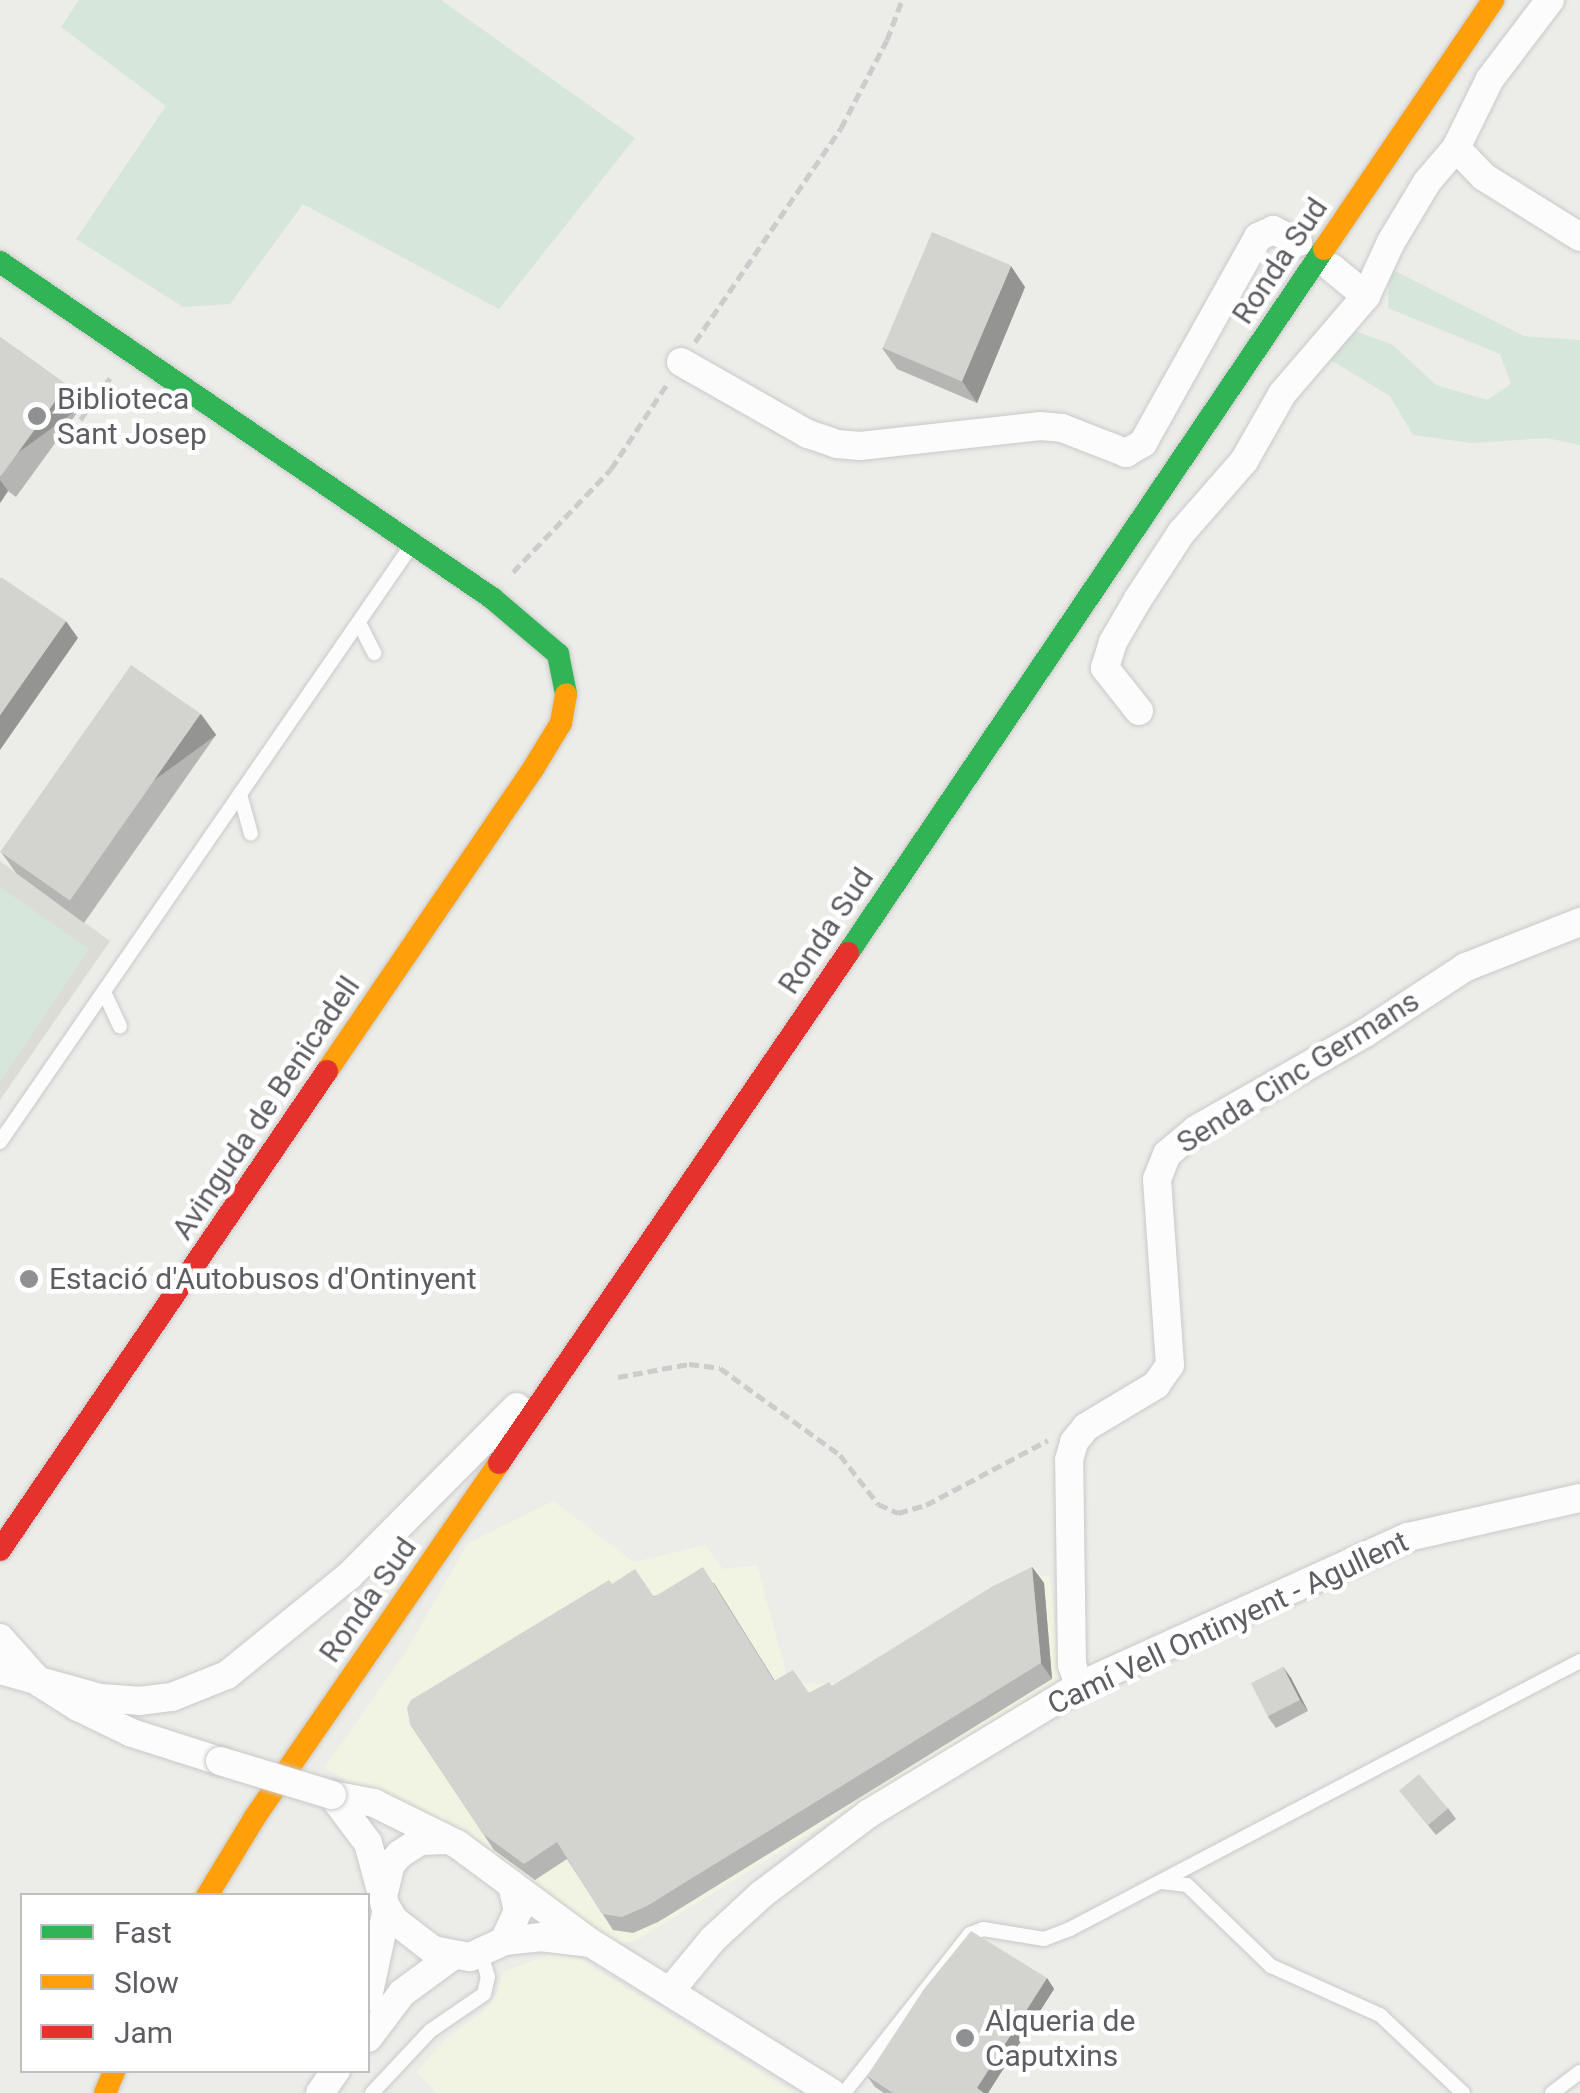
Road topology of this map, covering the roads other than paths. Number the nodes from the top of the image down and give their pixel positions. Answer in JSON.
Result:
{"nodes":[{"id":1,"x":1493,"y":0,"type":"edge"},
{"id":2,"x":1550,"y":0,"type":"edge"},
{"id":3,"x":1456,"y":148,"type":"junction"},
{"id":4,"x":1580,"y":238,"type":"edge"},
{"id":5,"x":1298,"y":242,"type":"dead end"},
{"id":6,"x":0,"y":262,"type":"edge"},
{"id":7,"x":1332,"y":268,"type":"dead end"},
{"id":8,"x":1366,"y":296,"type":"junction"},
{"id":9,"x":682,"y":362,"type":"road end"},
{"id":10,"x":413,"y":544,"type":"junction"},
{"id":11,"x":359,"y":623,"type":"junction"},
{"id":12,"x":374,"y":653,"type":"dead end"},
{"id":13,"x":1138,"y":711,"type":"dead end"},
{"id":14,"x":240,"y":794,"type":"junction"},
{"id":15,"x":251,"y":834,"type":"dead end"},
{"id":16,"x":1580,"y":922,"type":"edge"},
{"id":17,"x":104,"y":992,"type":"junction"},
{"id":18,"x":120,"y":1027,"type":"dead end"},
{"id":19,"x":0,"y":1142,"type":"edge"},
{"id":20,"x":584,"y":1338,"type":"junction"},
{"id":21,"x":1580,"y":1498,"type":"edge"},
{"id":22,"x":2,"y":1552,"type":"edge"},
{"id":23,"x":0,"y":1638,"type":"edge"},
{"id":24,"x":1580,"y":1662,"type":"edge"},
{"id":25,"x":0,"y":1670,"type":"edge"},
{"id":26,"x":40,"y":1683,"type":"junction"},
{"id":27,"x":1079,"y":1686,"type":"junction"},
{"id":28,"x":332,"y":1795,"type":"junction"},
{"id":29,"x":446,"y":1840,"type":"junction"},
{"id":30,"x":1162,"y":1882,"type":"junction"},
{"id":31,"x":512,"y":1885,"type":"junction"},
{"id":32,"x":209,"y":1893,"type":"edge"},
{"id":33,"x":385,"y":1901,"type":"junction"},
{"id":34,"x":590,"y":1943,"type":"junction"},
{"id":35,"x":493,"y":1947,"type":"junction"},
{"id":36,"x":451,"y":1957,"type":"junction"},
{"id":37,"x":370,"y":1986,"type":"edge"},
{"id":38,"x":670,"y":1991,"type":"junction"},
{"id":39,"x":370,"y":2035,"type":"edge"},
{"id":40,"x":1580,"y":2072,"type":"edge"},
{"id":41,"x":372,"y":2093,"type":"edge"},
{"id":42,"x":832,"y":2093,"type":"edge"},
{"id":43,"x":844,"y":2093,"type":"edge"},
{"id":44,"x":1463,"y":2093,"type":"edge"},
{"id":45,"x":1552,"y":2093,"type":"edge"}],
"edges":[{"from":1,"to":20,"type":"main road","name":"Ronda Sud"},
{"from":2,"to":3,"type":"street"},
{"from":3,"to":4,"type":"street"},
{"from":3,"to":8,"type":"street"},
{"from":5,"to":9,"type":"street"},
{"from":6,"to":10,"type":"main road"},
{"from":7,"to":8,"type":"street"},
{"from":8,"to":13,"type":"street"},
{"from":10,"to":11,"type":"lane"},
{"from":10,"to":22,"type":"main road","name":"Avinguda de Benicadell"},
{"from":11,"to":12,"type":"lane"},
{"from":11,"to":14,"type":"lane"},
{"from":14,"to":15,"type":"lane"},
{"from":14,"to":17,"type":"lane"},
{"from":16,"to":27,"type":"street","name":"Senda Cinc Germans"},
{"from":17,"to":18,"type":"lane"},
{"from":17,"to":19,"type":"lane"},
{"from":20,"to":26,"type":"street"},
{"from":20,"to":32,"type":"main road","name":"Ronda Sud"},
{"from":21,"to":27,"type":"street","name":"Camí Vell Ontinyent - Agullent"},
{"from":23,"to":26,"type":"street"},
{"from":24,"to":30,"type":"lane"},
{"from":25,"to":26,"type":"street"},
{"from":26,"to":28,"type":"street","bridge":true},
{"from":27,"to":38,"type":"street","name":"Camí Vell Ontinyent - Agullent"},
{"from":28,"to":29,"type":"street"},
{"from":28,"to":33,"type":"street"},
{"from":29,"to":31,"type":"street"},
{"from":29,"to":33,"type":"street"},
{"from":30,"to":43,"type":"lane"},
{"from":30,"to":44,"type":"lane"},
{"from":31,"to":34,"type":"street"},
{"from":31,"to":35,"type":"street"},
{"from":33,"to":36,"type":"street"},
{"from":33,"to":37,"type":"street"},
{"from":34,"to":35,"type":"street"},
{"from":34,"to":38,"type":"street"},
{"from":35,"to":36,"type":"street"},
{"from":35,"to":41,"type":"lane"},
{"from":36,"to":39,"type":"street"},
{"from":38,"to":42,"type":"street"},
{"from":40,"to":45,"type":"lane"}]}
